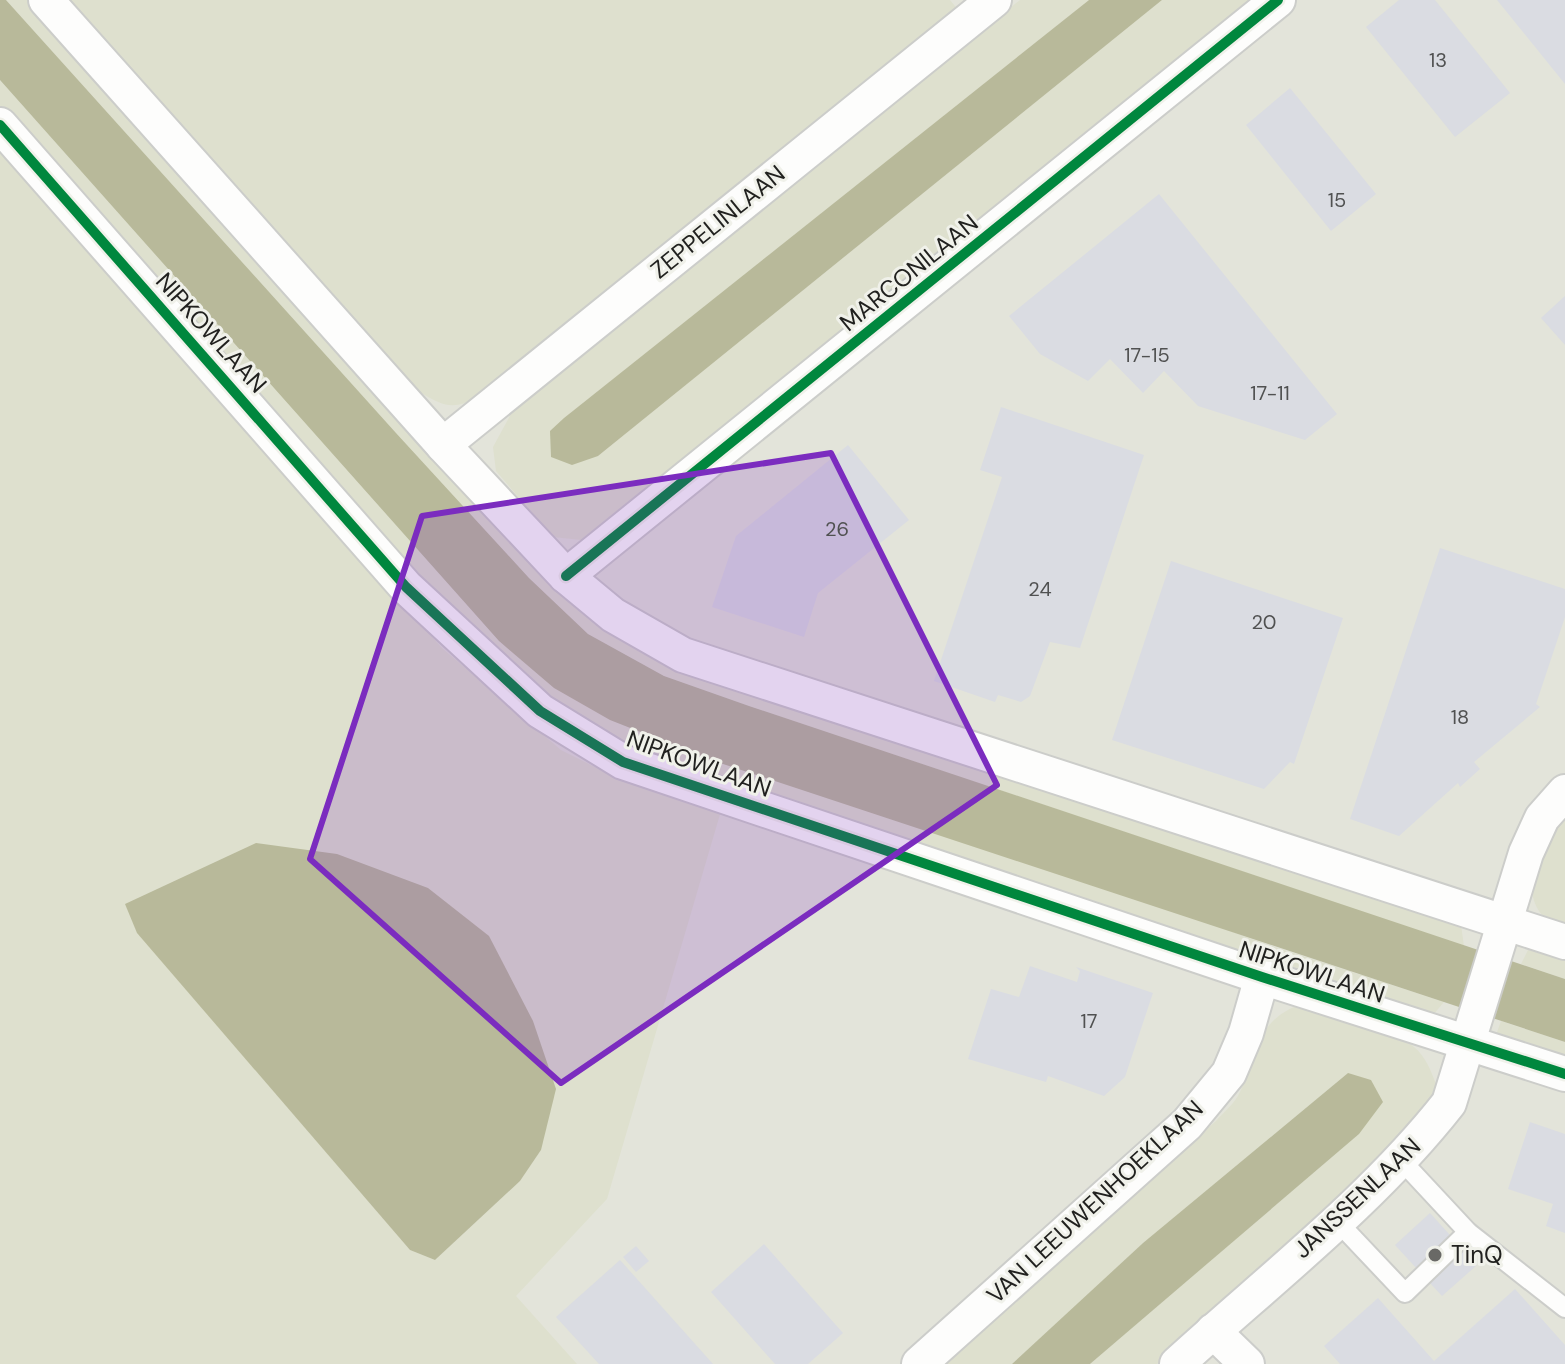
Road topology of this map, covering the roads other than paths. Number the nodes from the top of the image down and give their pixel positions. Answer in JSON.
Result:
{"nodes":[{"id":1,"x":46,"y":0,"type":"edge"},
{"id":2,"x":994,"y":0,"type":"edge"},
{"id":3,"x":1278,"y":0,"type":"edge"},
{"id":4,"x":0,"y":125,"type":"edge"},
{"id":5,"x":443,"y":445,"type":"junction"},
{"id":6,"x":566,"y":576,"type":"junction"},
{"id":7,"x":1565,"y":792,"type":"edge"},
{"id":8,"x":1503,"y":929,"type":"junction"},
{"id":9,"x":1565,"y":942,"type":"edge"},
{"id":10,"x":1262,"y":977,"type":"junction"},
{"id":11,"x":1470,"y":1043,"type":"junction"},
{"id":12,"x":1565,"y":1074,"type":"edge"},
{"id":13,"x":1400,"y":1159,"type":"junction"},
{"id":14,"x":1336,"y":1220,"type":"junction"},
{"id":15,"x":1468,"y":1232,"type":"junction"},
{"id":16,"x":1565,"y":1308,"type":"edge"},
{"id":17,"x":1213,"y":1331,"type":"junction"},
{"id":18,"x":919,"y":1364,"type":"edge"},
{"id":19,"x":1177,"y":1364,"type":"edge"},
{"id":20,"x":1247,"y":1364,"type":"edge"}],
"edges":[{"from":1,"to":5,"type":"street"},
{"from":2,"to":5,"type":"street","name":"ZEPPELINLAAN"},
{"from":3,"to":6,"type":"street","name":"MARCONILAAN"},
{"from":4,"to":10,"type":"street","name":"NIPKOWLAAN"},
{"from":5,"to":6,"type":"street"},
{"from":6,"to":8,"type":"street"},
{"from":7,"to":8,"type":"street"},
{"from":8,"to":9,"type":"street"},
{"from":8,"to":11,"type":"street"},
{"from":10,"to":11,"type":"street","name":"NIPKOWLAAN"},
{"from":10,"to":18,"type":"street","name":"VAN LEEUWENHOEKLAAN"},
{"from":11,"to":12,"type":"street","name":"NIPKOWLAAN"},
{"from":11,"to":13,"type":"street","name":"JANSSENLAAN"},
{"from":13,"to":14,"type":"street","name":"JANSSENLAAN"},
{"from":13,"to":15,"type":"lane"},
{"from":14,"to":15,"type":"lane"},
{"from":14,"to":17,"type":"street","name":"JANSSENLAAN"},
{"from":15,"to":16,"type":"lane"},
{"from":17,"to":19,"type":"street","name":"JANSSENLAAN"},
{"from":17,"to":20,"type":"street"}]}
